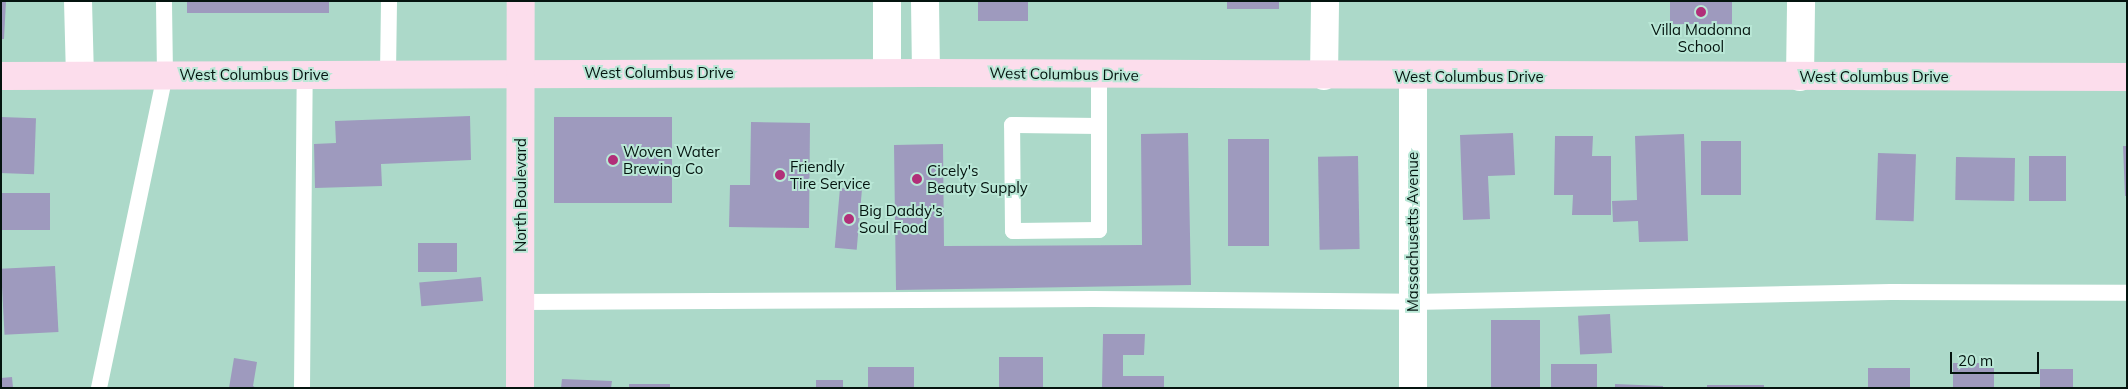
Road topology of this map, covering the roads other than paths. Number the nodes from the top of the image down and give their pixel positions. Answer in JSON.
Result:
{"nodes":[{"id":1,"x":78,"y":1,"type":"edge"},
{"id":2,"x":164,"y":1,"type":"edge"},
{"id":3,"x":388,"y":1,"type":"edge"},
{"id":4,"x":521,"y":1,"type":"edge"},
{"id":5,"x":887,"y":1,"type":"edge"},
{"id":6,"x":925,"y":1,"type":"edge"},
{"id":7,"x":1325,"y":1,"type":"edge"},
{"id":8,"x":1800,"y":1,"type":"edge"},
{"id":9,"x":521,"y":73,"type":"junction"},
{"id":10,"x":887,"y":73,"type":"junction"},
{"id":11,"x":926,"y":73,"type":"junction"},
{"id":12,"x":305,"y":74,"type":"junction"},
{"id":13,"x":388,"y":74,"type":"junction"},
{"id":14,"x":165,"y":75,"type":"junction"},
{"id":15,"x":1099,"y":75,"type":"junction"},
{"id":16,"x":1,"y":76,"type":"edge"},
{"id":17,"x":80,"y":76,"type":"junction"},
{"id":18,"x":1324,"y":76,"type":"junction"},
{"id":19,"x":1413,"y":76,"type":"junction"},
{"id":20,"x":1800,"y":77,"type":"junction"},
{"id":21,"x":2127,"y":77,"type":"edge"},
{"id":22,"x":1100,"y":126,"type":"junction"},
{"id":23,"x":2127,"y":293,"type":"edge"},
{"id":24,"x":520,"y":302,"type":"junction"},
{"id":25,"x":1413,"y":302,"type":"junction"},
{"id":26,"x":99,"y":388,"type":"edge"},
{"id":27,"x":302,"y":388,"type":"edge"},
{"id":28,"x":520,"y":388,"type":"edge"},
{"id":29,"x":1413,"y":388,"type":"edge"}],
"edges":[{"from":1,"to":17,"type":"street"},
{"from":2,"to":14,"type":"lane"},
{"from":3,"to":13,"type":"lane"},
{"from":4,"to":9,"type":"main road","name":"North Boulevard"},
{"from":5,"to":10,"type":"street"},
{"from":6,"to":11,"type":"street"},
{"from":7,"to":18,"type":"street"},
{"from":8,"to":20,"type":"street"},
{"from":9,"to":10,"type":"main road","name":"West Columbus Drive"},
{"from":9,"to":13,"type":"main road","name":"West Columbus Drive"},
{"from":9,"to":24,"type":"main road","name":"North Boulevard"},
{"from":10,"to":11,"type":"main road","name":"West Columbus Drive"},
{"from":11,"to":15,"type":"main road","name":"West Columbus Drive"},
{"from":12,"to":13,"type":"main road","name":"West Columbus Drive"},
{"from":12,"to":14,"type":"main road","name":"West Columbus Drive"},
{"from":12,"to":27,"type":"lane"},
{"from":14,"to":17,"type":"main road","name":"West Columbus Drive"},
{"from":14,"to":26,"type":"lane"},
{"from":15,"to":18,"type":"main road","name":"West Columbus Drive"},
{"from":15,"to":22,"type":"lane"},
{"from":16,"to":17,"type":"main road","name":"West Columbus Drive"},
{"from":18,"to":19,"type":"main road","name":"West Columbus Drive"},
{"from":19,"to":20,"type":"main road","name":"West Columbus Drive"},
{"from":19,"to":25,"type":"street","name":"Massachusetts Avenue"},
{"from":20,"to":21,"type":"main road","name":"West Columbus Drive"},
{"from":22,"to":22,"type":"lane"},
{"from":23,"to":25,"type":"lane"},
{"from":24,"to":25,"type":"lane"},
{"from":24,"to":28,"type":"main road","name":"North Boulevard"},
{"from":25,"to":29,"type":"street","name":"Massachusetts Avenue"}]}
